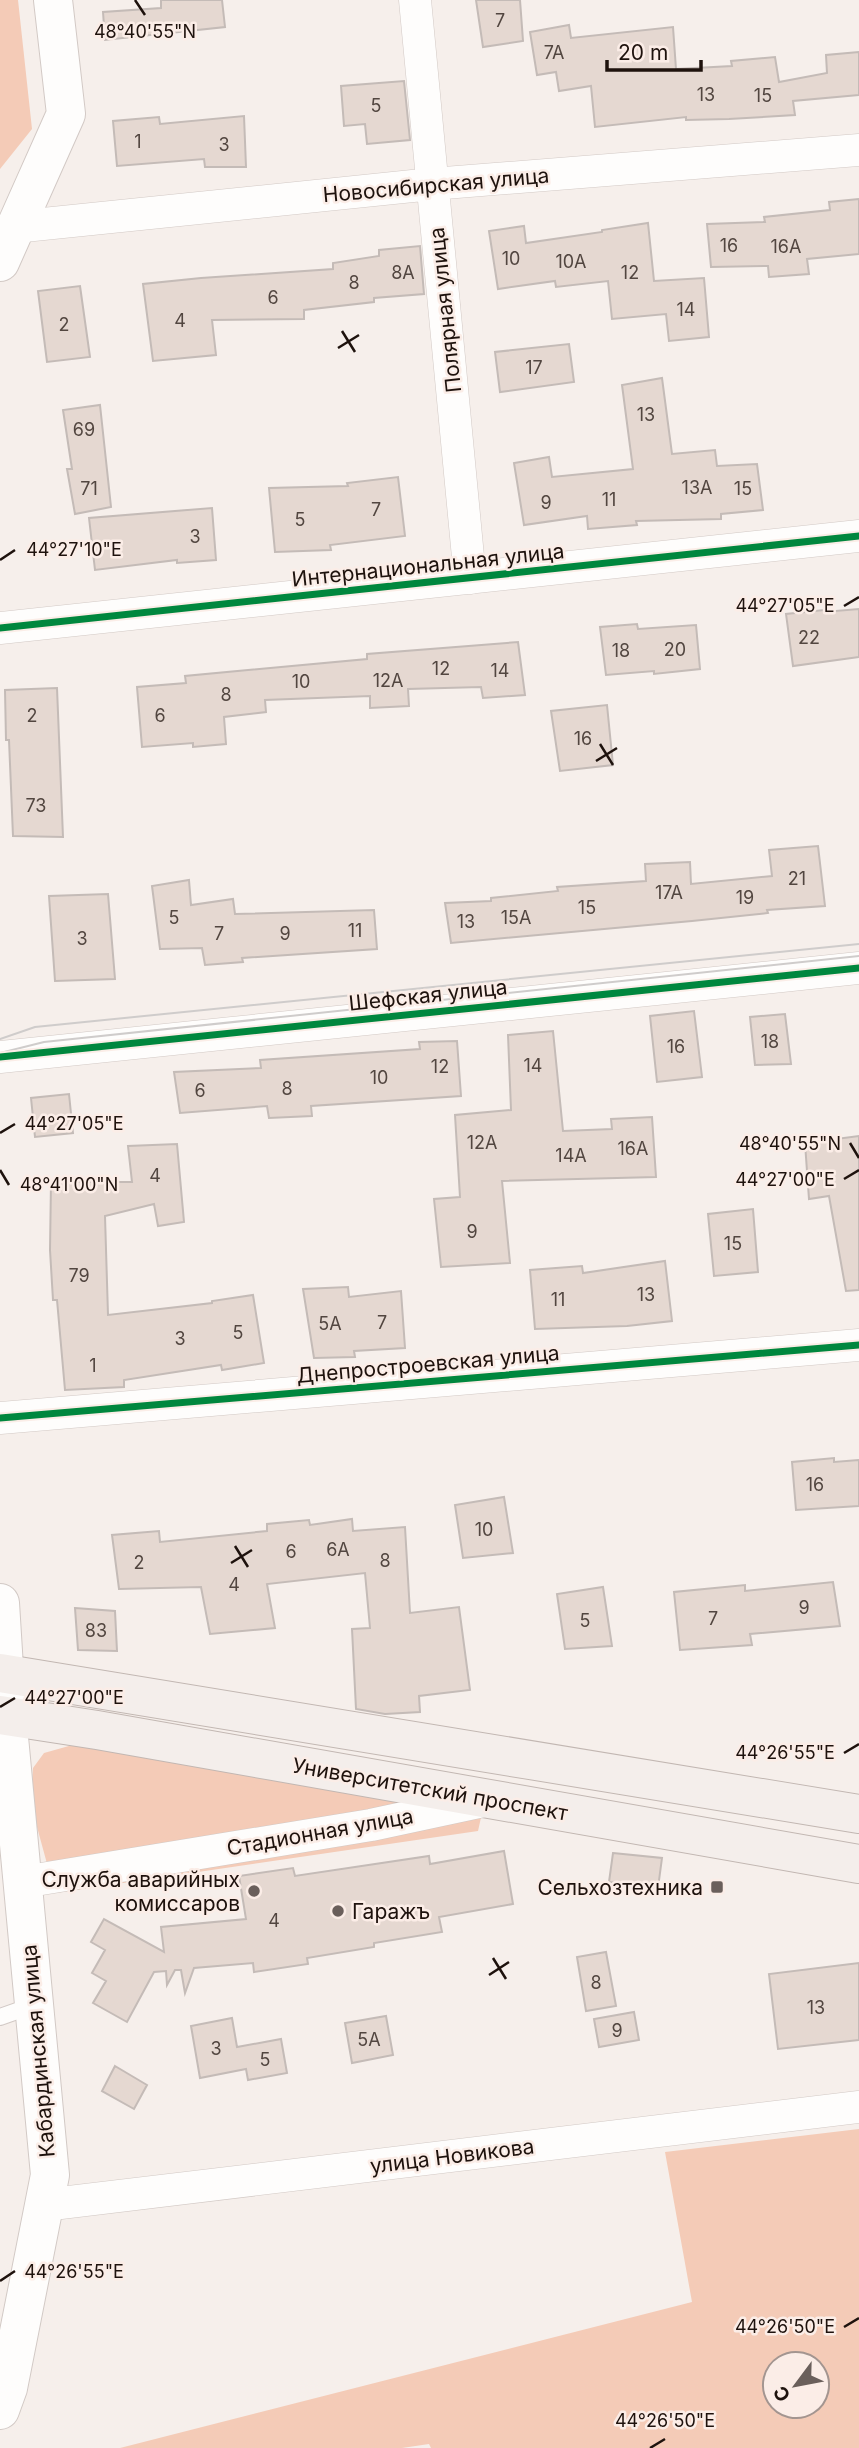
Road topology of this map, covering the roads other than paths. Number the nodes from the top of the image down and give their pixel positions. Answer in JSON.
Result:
{"nodes":[{"id":1,"x":52,"y":0,"type":"edge"},
{"id":2,"x":415,"y":0,"type":"edge"},
{"id":3,"x":859,"y":150,"type":"edge"},
{"id":4,"x":432,"y":184,"type":"junction"},
{"id":5,"x":14,"y":228,"type":"junction"},
{"id":6,"x":0,"y":262,"type":"edge"},
{"id":7,"x":859,"y":536,"type":"edge"},
{"id":8,"x":470,"y":578,"type":"junction"},
{"id":9,"x":0,"y":628,"type":"edge"},
{"id":10,"x":859,"y":968,"type":"edge"},
{"id":11,"x":0,"y":1058,"type":"edge"},
{"id":12,"x":859,"y":1345,"type":"edge"},
{"id":13,"x":0,"y":1418,"type":"edge"},
{"id":14,"x":0,"y":1603,"type":"edge"},
{"id":15,"x":3,"y":1673,"type":"edge"},
{"id":16,"x":3,"y":1716,"type":"edge"},
{"id":17,"x":491,"y":1799,"type":"junction"},
{"id":18,"x":859,"y":1814,"type":"edge"},
{"id":19,"x":859,"y":1864,"type":"edge"},
{"id":20,"x":23,"y":1882,"type":"junction"},
{"id":21,"x":17,"y":2011,"type":"edge"},
{"id":22,"x":859,"y":2107,"type":"edge"},
{"id":23,"x":44,"y":2205,"type":"junction"},
{"id":24,"x":0,"y":2410,"type":"edge"}],
"edges":[{"from":1,"to":5,"type":"street"},
{"from":2,"to":4,"type":"street","name":"Полярная улица"},
{"from":3,"to":4,"type":"street","name":"Новосибирская улица"},
{"from":4,"to":5,"type":"street","name":"Новосибирская улица"},
{"from":4,"to":8,"type":"street","name":"Полярная улица"},
{"from":5,"to":6,"type":"street"},
{"from":7,"to":8,"type":"street","name":"Интернациональная улица"},
{"from":8,"to":9,"type":"street","name":"Интернациональная улица"},
{"from":10,"to":11,"type":"street","name":"Шефская улица"},
{"from":12,"to":13,"type":"street","name":"Днепростроевская улица"},
{"from":14,"to":15,"type":"street","name":"Кабардинская улица"},
{"from":15,"to":16,"type":"street","name":"Кабардинская улица"},
{"from":15,"to":18,"type":"highway","name":"Университетский проспект"},
{"from":16,"to":17,"type":"highway","name":"Университетский проспект"},
{"from":16,"to":20,"type":"street","name":"Кабардинская улица"},
{"from":17,"to":19,"type":"highway","name":"Университетский проспект"},
{"from":17,"to":20,"type":"street","name":"Стадионная улица"},
{"from":20,"to":21,"type":"street","name":"Кабардинская улица"},
{"from":21,"to":23,"type":"street","name":"Кабардинская улица"},
{"from":22,"to":23,"type":"street","name":"улица Новикова"},
{"from":23,"to":24,"type":"street","name":"Кабардинская улица"}]}
